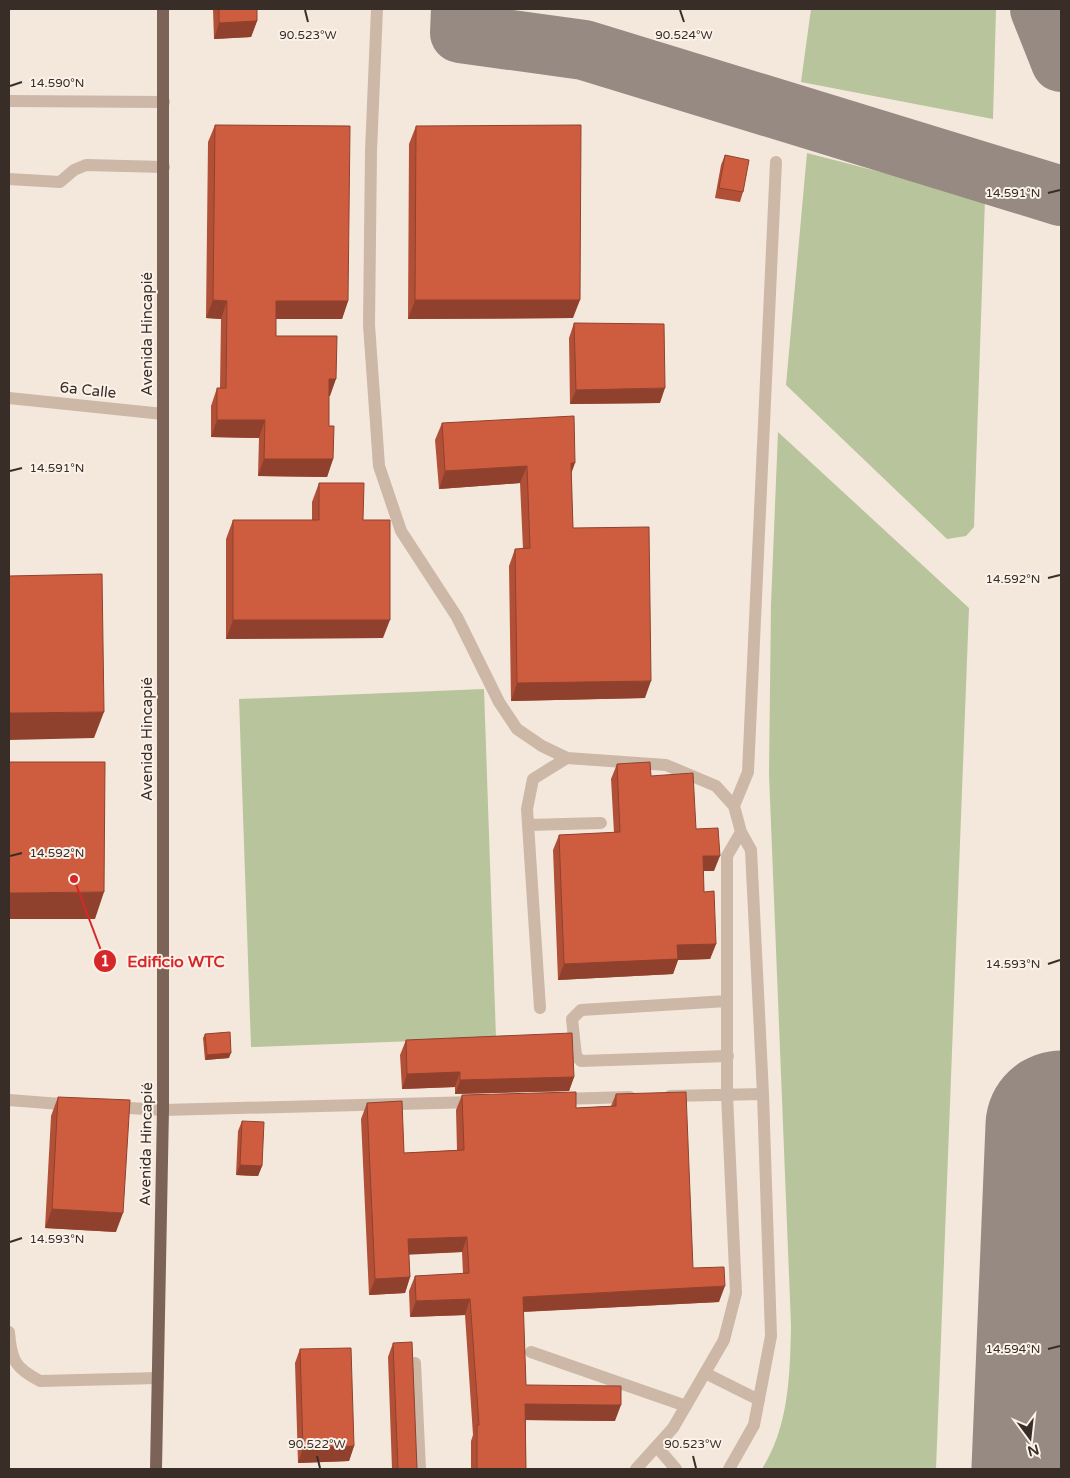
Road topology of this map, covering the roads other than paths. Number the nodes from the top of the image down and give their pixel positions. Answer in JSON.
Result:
{"nodes":[{"id":1,"x":163,"y":9,"type":"edge"},
{"id":2,"x":377,"y":9,"type":"edge"},
{"id":3,"x":9,"y":101,"type":"edge"},
{"id":4,"x":164,"y":102,"type":"junction"},
{"id":5,"x":776,"y":162,"type":"dead end"},
{"id":6,"x":164,"y":167,"type":"junction"},
{"id":7,"x":9,"y":179,"type":"edge"},
{"id":8,"x":9,"y":398,"type":"edge"},
{"id":9,"x":163,"y":414,"type":"junction"},
{"id":10,"x":567,"y":758,"type":"junction"},
{"id":11,"x":734,"y":806,"type":"junction"},
{"id":12,"x":601,"y":823,"type":"dead end"},
{"id":13,"x":528,"y":825,"type":"junction"},
{"id":14,"x":741,"y":832,"type":"junction"},
{"id":15,"x":727,"y":1001,"type":"junction"},
{"id":16,"x":540,"y":1008,"type":"dead end"},
{"id":17,"x":728,"y":1056,"type":"junction"},
{"id":18,"x":763,"y":1094,"type":"junction"},
{"id":19,"x":728,"y":1095,"type":"junction"},
{"id":20,"x":9,"y":1100,"type":"edge"},
{"id":21,"x":548,"y":1100,"type":"edge"},
{"id":22,"x":488,"y":1101,"type":"edge"},
{"id":23,"x":163,"y":1110,"type":"junction"},
{"id":24,"x":9,"y":1332,"type":"edge"},
{"id":25,"x":531,"y":1352,"type":"dead end"},
{"id":26,"x":415,"y":1363,"type":"edge"},
{"id":27,"x":705,"y":1373,"type":"junction"},
{"id":28,"x":158,"y":1378,"type":"junction"},
{"id":29,"x":759,"y":1400,"type":"junction"},
{"id":30,"x":686,"y":1406,"type":"junction"},
{"id":31,"x":657,"y":1447,"type":"junction"},
{"id":32,"x":156,"y":1469,"type":"edge"},
{"id":33,"x":420,"y":1469,"type":"edge"},
{"id":34,"x":636,"y":1469,"type":"edge"},
{"id":35,"x":676,"y":1469,"type":"edge"},
{"id":36,"x":729,"y":1469,"type":"edge"}],
"edges":[{"from":1,"to":4,"type":"main road","name":"Avenida Hincapié"},
{"from":2,"to":10,"type":"street"},
{"from":3,"to":4,"type":"street"},
{"from":4,"to":6,"type":"main road","name":"Avenida Hincapié"},
{"from":5,"to":11,"type":"street"},
{"from":6,"to":7,"type":"street"},
{"from":6,"to":9,"type":"main road","name":"Avenida Hincapié"},
{"from":8,"to":9,"type":"street","name":"6a Calle"},
{"from":9,"to":23,"type":"main road","name":"Avenida Hincapié"},
{"from":10,"to":11,"type":"street"},
{"from":10,"to":13,"type":"street"},
{"from":11,"to":14,"type":"street"},
{"from":12,"to":13,"type":"street"},
{"from":13,"to":16,"type":"street"},
{"from":14,"to":15,"type":"street"},
{"from":14,"to":18,"type":"street"},
{"from":15,"to":17,"type":"street"},
{"from":15,"to":17,"type":"street"},
{"from":17,"to":19,"type":"street"},
{"from":18,"to":19,"type":"street"},
{"from":18,"to":29,"type":"street"},
{"from":19,"to":21,"type":"street"},
{"from":19,"to":27,"type":"street"},
{"from":20,"to":23,"type":"street"},
{"from":22,"to":23,"type":"street"},
{"from":23,"to":28,"type":"main road","name":"Avenida Hincapié"},
{"from":24,"to":28,"type":"street"},
{"from":25,"to":30,"type":"street"},
{"from":26,"to":33,"type":"street"},
{"from":27,"to":29,"type":"street"},
{"from":27,"to":30,"type":"street"},
{"from":28,"to":32,"type":"main road","name":"Avenida Hincapié"},
{"from":29,"to":36,"type":"street"},
{"from":30,"to":31,"type":"street"},
{"from":31,"to":34,"type":"street"},
{"from":31,"to":35,"type":"street"}]}
